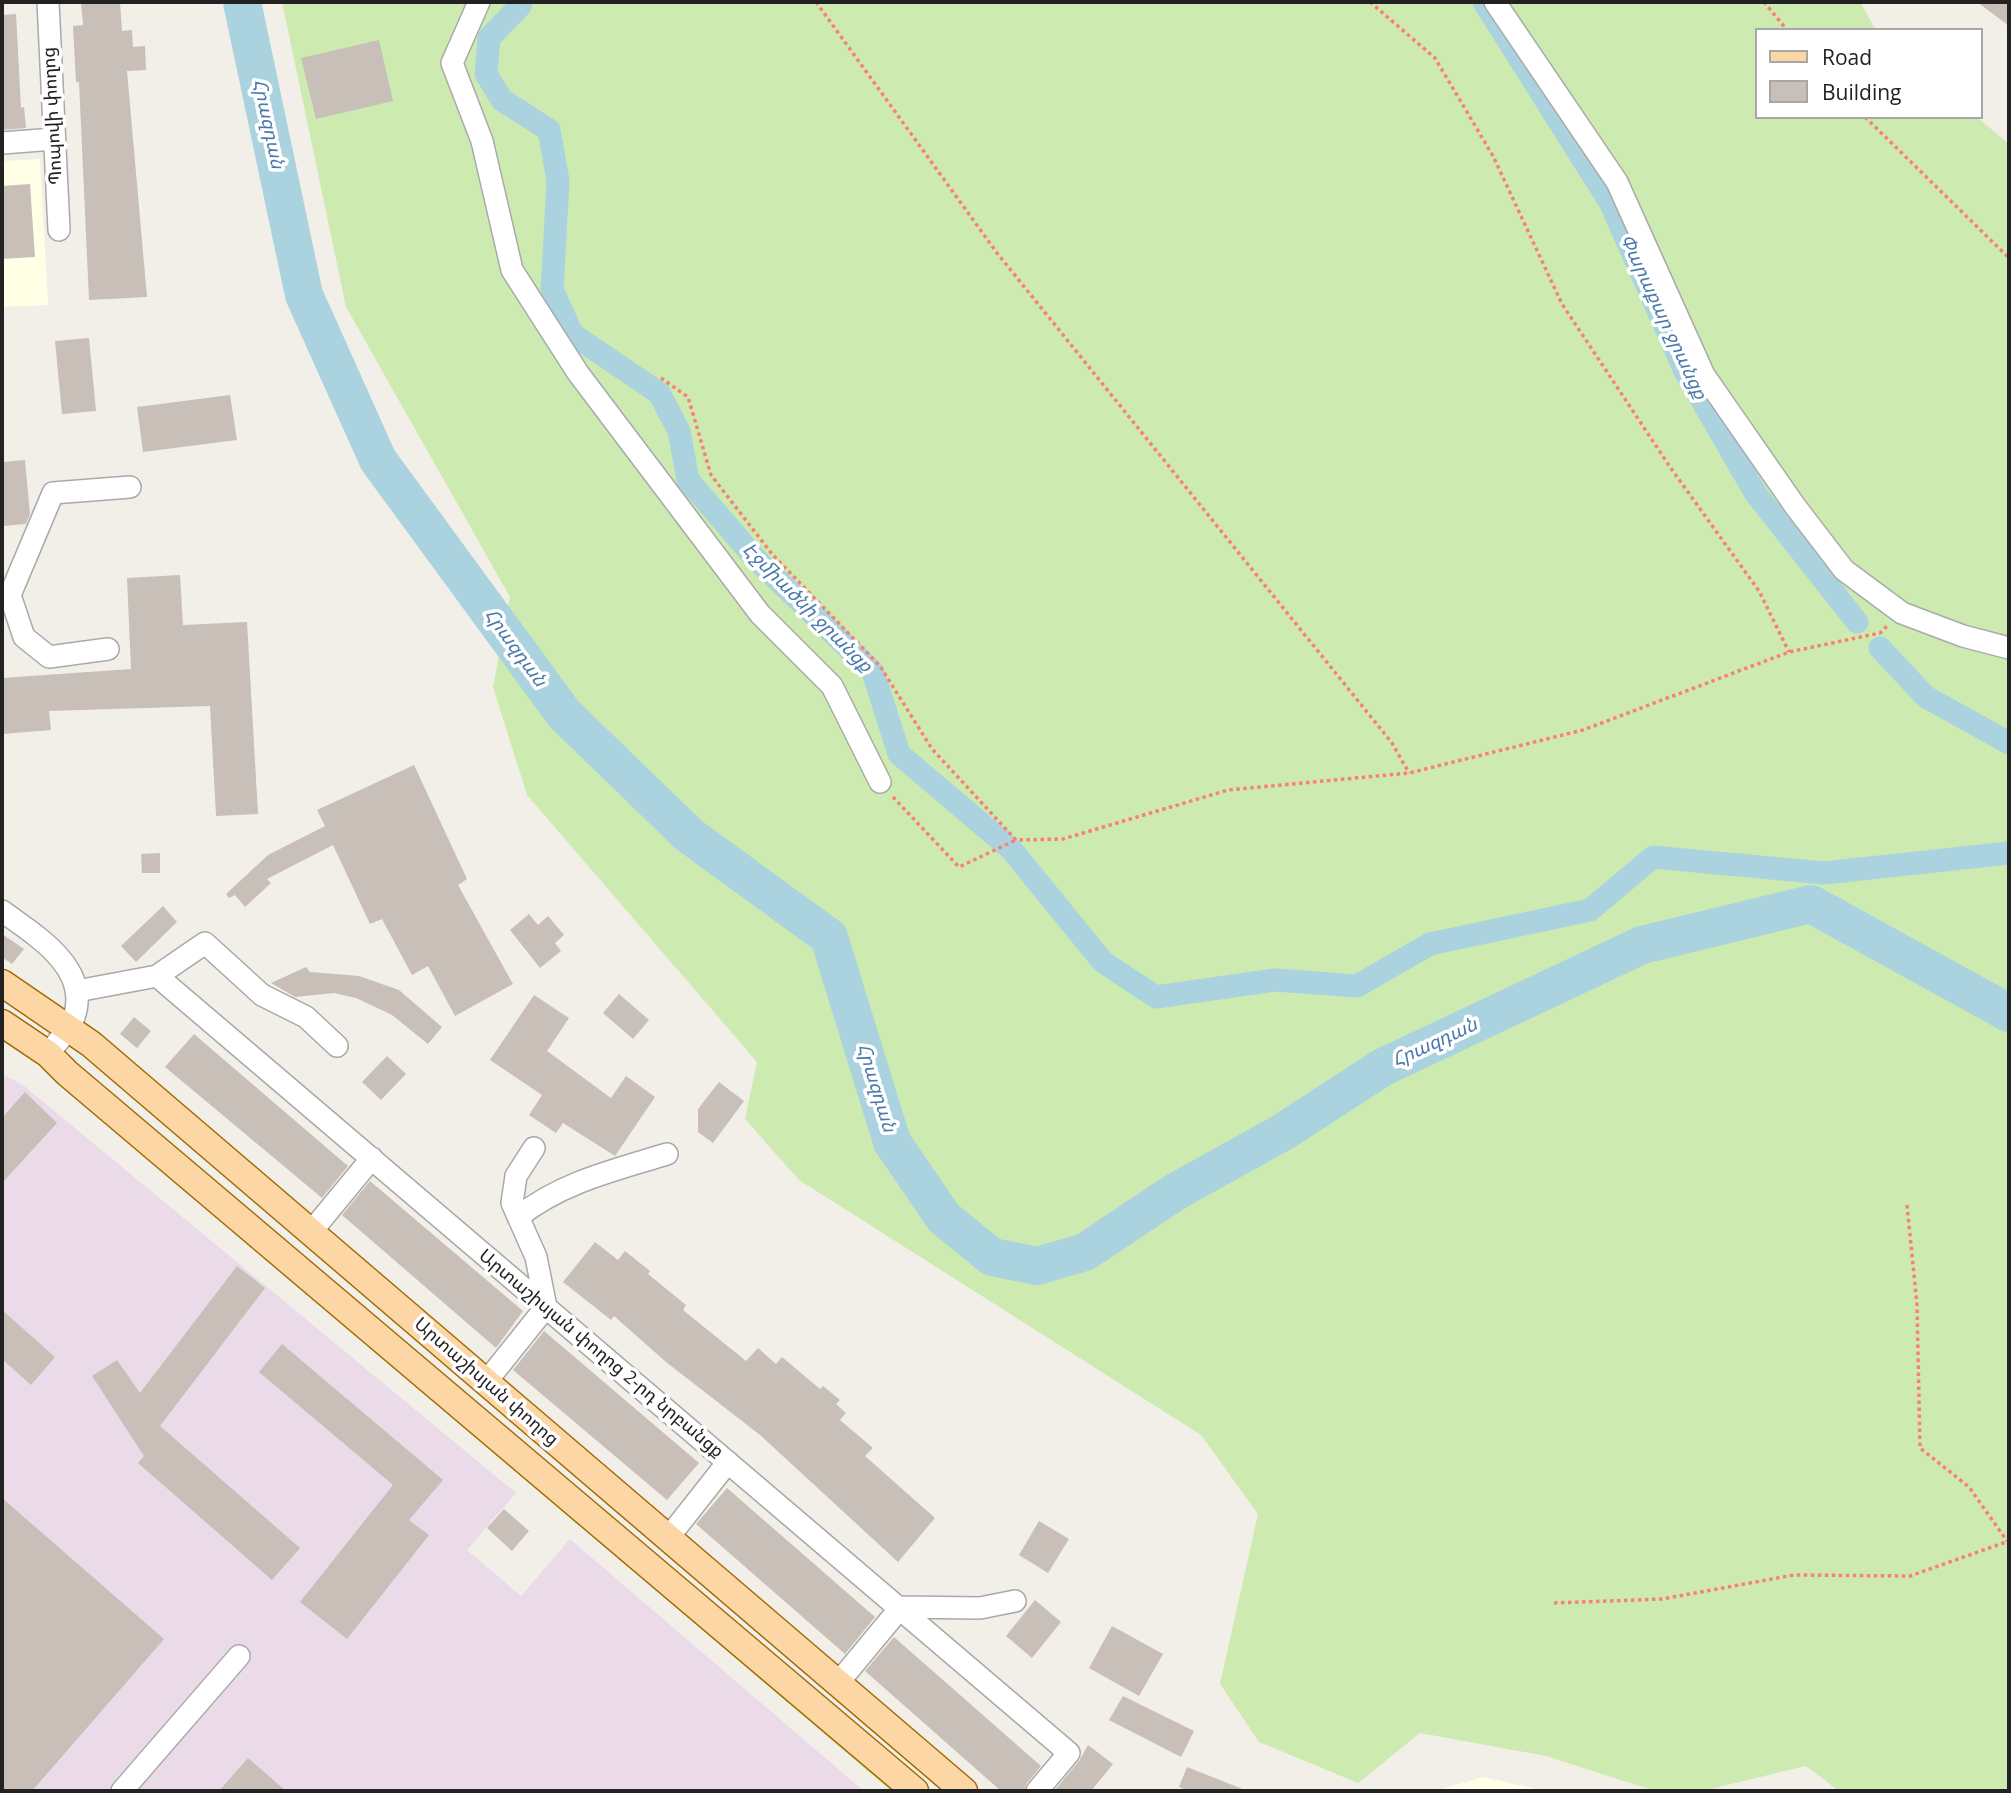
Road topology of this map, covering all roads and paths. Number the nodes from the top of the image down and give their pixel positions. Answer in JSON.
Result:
{"nodes":[{"id":1,"x":48,"y":2,"type":"edge"},
{"id":2,"x":480,"y":2,"type":"edge"},
{"id":3,"x":816,"y":2,"type":"edge"},
{"id":4,"x":1370,"y":2,"type":"edge"},
{"id":5,"x":1495,"y":2,"type":"edge"},
{"id":6,"x":1764,"y":2,"type":"edge"},
{"id":7,"x":1785,"y":28,"type":"edge"},
{"id":8,"x":1867,"y":119,"type":"edge"},
{"id":9,"x":54,"y":139,"type":"junction"},
{"id":10,"x":2,"y":143,"type":"edge"},
{"id":11,"x":59,"y":230,"type":"dead end"},
{"id":12,"x":2009,"y":258,"type":"edge"},
{"id":13,"x":661,"y":378,"type":"dead end"},
{"id":14,"x":130,"y":487,"type":"dead end"},
{"id":15,"x":6,"y":595,"type":"edge"},
{"id":16,"x":1902,"y":614,"type":"junction"},
{"id":17,"x":2009,"y":648,"type":"edge"},
{"id":18,"x":108,"y":649,"type":"dead end"},
{"id":19,"x":1789,"y":652,"type":"junction"},
{"id":20,"x":1409,"y":773,"type":"junction"},
{"id":21,"x":880,"y":782,"type":"joint"},
{"id":22,"x":1016,"y":840,"type":"junction"},
{"id":23,"x":2,"y":911,"type":"edge"},
{"id":24,"x":157,"y":976,"type":"junction"},
{"id":25,"x":2,"y":983,"type":"edge"},
{"id":26,"x":77,"y":991,"type":"junction"},
{"id":27,"x":2,"y":1023,"type":"edge"},
{"id":28,"x":69,"y":1027,"type":"junction"},
{"id":29,"x":337,"y":1046,"type":"dead end"},
{"id":30,"x":48,"y":1054,"type":"junction"},
{"id":31,"x":534,"y":1148,"type":"dead end"},
{"id":32,"x":667,"y":1154,"type":"dead end"},
{"id":33,"x":372,"y":1158,"type":"junction"},
{"id":34,"x":1907,"y":1205,"type":"dead end"},
{"id":35,"x":518,"y":1217,"type":"junction"},
{"id":36,"x":311,"y":1231,"type":"junction"},
{"id":37,"x":545,"y":1307,"type":"junction"},
{"id":38,"x":486,"y":1382,"type":"junction"},
{"id":39,"x":728,"y":1462,"type":"junction"},
{"id":40,"x":668,"y":1538,"type":"junction"},
{"id":41,"x":2008,"y":1541,"type":"edge"},
{"id":42,"x":1015,"y":1601,"type":"dead end"},
{"id":43,"x":1554,"y":1602,"type":"dead end"},
{"id":44,"x":901,"y":1607,"type":"junction"},
{"id":45,"x":239,"y":1656,"type":"dead end"},
{"id":46,"x":838,"y":1683,"type":"junction"},
{"id":47,"x":122,"y":1791,"type":"edge"},
{"id":48,"x":915,"y":1791,"type":"edge"},
{"id":49,"x":964,"y":1791,"type":"edge"},
{"id":50,"x":1037,"y":1791,"type":"edge"}],
"edges":[{"from":1,"to":9,"type":"street","name":"Պոպովի փողոց"},
{"from":2,"to":21,"type":"street"},
{"from":3,"to":20,"type":"path"},
{"from":4,"to":19,"type":"path"},
{"from":5,"to":16,"type":"street"},
{"from":6,"to":7,"type":"path"},
{"from":8,"to":12,"type":"path"},
{"from":9,"to":10,"type":"street"},
{"from":9,"to":11,"type":"street","name":"Պոպովի փողոց"},
{"from":13,"to":22,"type":"path"},
{"from":14,"to":15,"type":"street"},
{"from":15,"to":18,"type":"street"},
{"from":16,"to":17,"type":"street"},
{"from":16,"to":19,"type":"path"},
{"from":19,"to":20,"type":"path"},
{"from":20,"to":22,"type":"path"},
{"from":21,"to":22,"type":"path"},
{"from":23,"to":26,"type":"street"},
{"from":24,"to":26,"type":"street"},
{"from":24,"to":29,"type":"street"},
{"from":24,"to":33,"type":"street","name":"Արտաշիսյան փողոց 2-րդ նրբանցք"},
{"from":25,"to":28,"type":"main road","name":"Արտաշիսյան փողոց"},
{"from":26,"to":28,"type":"street"},
{"from":27,"to":30,"type":"main road","name":"Արտաշիսյան փողոց"},
{"from":28,"to":30,"type":"street"},
{"from":28,"to":36,"type":"main road","name":"Արտաշիսյան փողոց"},
{"from":30,"to":48,"type":"main road","name":"Արտաշիսյան փողոց"},
{"from":31,"to":35,"type":"street"},
{"from":32,"to":35,"type":"street"},
{"from":33,"to":36,"type":"street"},
{"from":33,"to":37,"type":"street","name":"Արտաշիսյան փողոց 2-րդ նրբանցք"},
{"from":34,"to":41,"type":"path"},
{"from":35,"to":37,"type":"street"},
{"from":36,"to":38,"type":"main road","name":"Արտաշիսյան փողոց"},
{"from":37,"to":38,"type":"street"},
{"from":37,"to":39,"type":"street","name":"Արտաշիսյան փողոց 2-րդ նրբանցք"},
{"from":38,"to":40,"type":"main road","name":"Արտաշիսյան փողոց"},
{"from":39,"to":40,"type":"street"},
{"from":39,"to":44,"type":"street","name":"Արտաշիսյան փողոց 2-րդ նրբանցք"},
{"from":40,"to":46,"type":"main road","name":"Արտաշիսյան փողոց"},
{"from":41,"to":43,"type":"path"},
{"from":42,"to":44,"type":"street"},
{"from":44,"to":46,"type":"street"},
{"from":44,"to":50,"type":"street","name":"Արտաշիսյան փողոց 2-րդ նրբանցք"},
{"from":45,"to":47,"type":"street"},
{"from":46,"to":49,"type":"main road","name":"Արտաշիսյան փողոց"}]}
